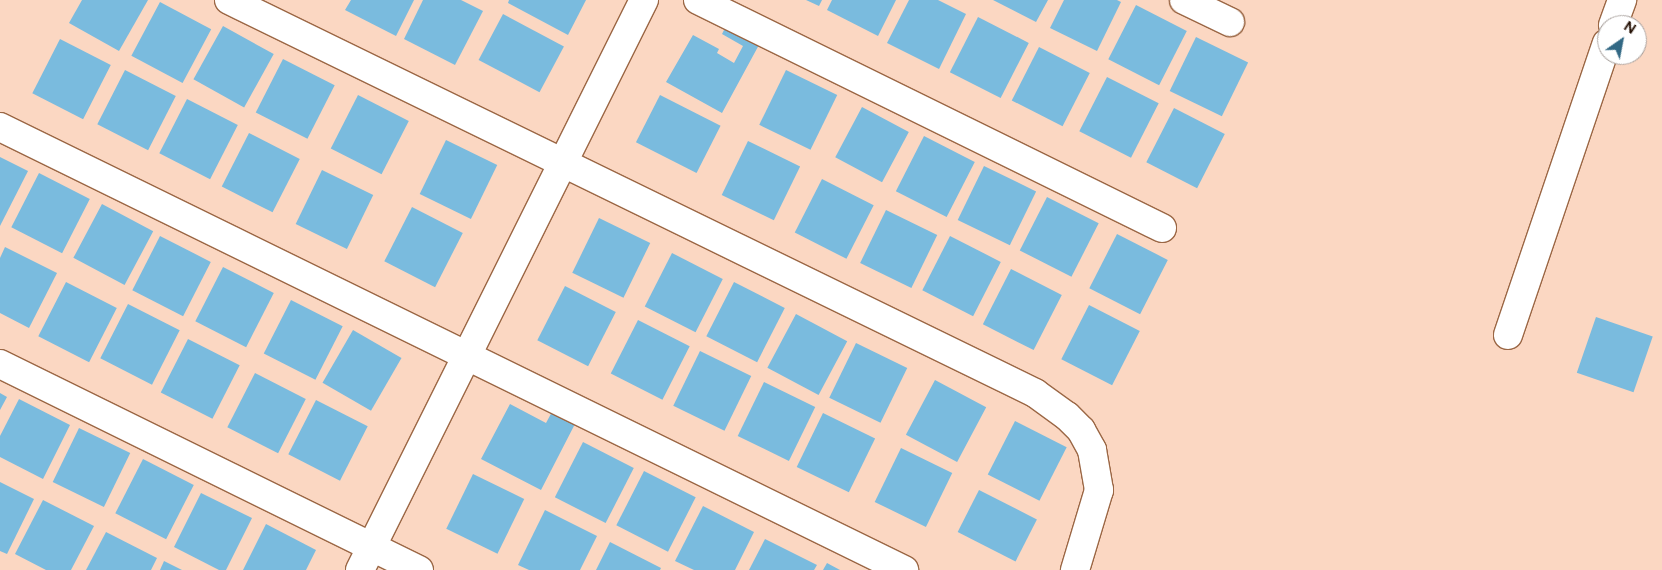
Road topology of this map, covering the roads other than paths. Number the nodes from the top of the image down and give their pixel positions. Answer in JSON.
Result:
{"nodes":[{"id":1,"x":229,"y":0,"type":"edge"},
{"id":2,"x":644,"y":0,"type":"edge"},
{"id":3,"x":698,"y":0,"type":"edge"},
{"id":4,"x":1184,"y":0,"type":"edge"},
{"id":5,"x":1622,"y":0,"type":"edge"},
{"id":6,"x":1617,"y":15,"type":"edge"},
{"id":7,"x":1230,"y":22,"type":"dead end"},
{"id":8,"x":1600,"y":65,"type":"edge"},
{"id":9,"x":0,"y":127,"type":"edge"},
{"id":10,"x":562,"y":164,"type":"junction"},
{"id":11,"x":1162,"y":228,"type":"dead end"},
{"id":12,"x":1508,"y":335,"type":"dead end"},
{"id":13,"x":467,"y":356,"type":"junction"},
{"id":14,"x":0,"y":364,"type":"edge"},
{"id":15,"x":366,"y":558,"type":"edge"},
{"id":16,"x":419,"y":570,"type":"edge"},
{"id":17,"x":904,"y":570,"type":"edge"},
{"id":18,"x":1075,"y":570,"type":"edge"}],
"edges":[{"from":1,"to":10,"type":"street"},
{"from":2,"to":10,"type":"street"},
{"from":3,"to":11,"type":"street"},
{"from":4,"to":7,"type":"street"},
{"from":5,"to":6,"type":"street"},
{"from":8,"to":12,"type":"street"},
{"from":9,"to":13,"type":"street"},
{"from":10,"to":13,"type":"street"},
{"from":10,"to":18,"type":"street"},
{"from":13,"to":15,"type":"street"},
{"from":13,"to":17,"type":"street"},
{"from":14,"to":15,"type":"street"},
{"from":15,"to":16,"type":"street"}]}
